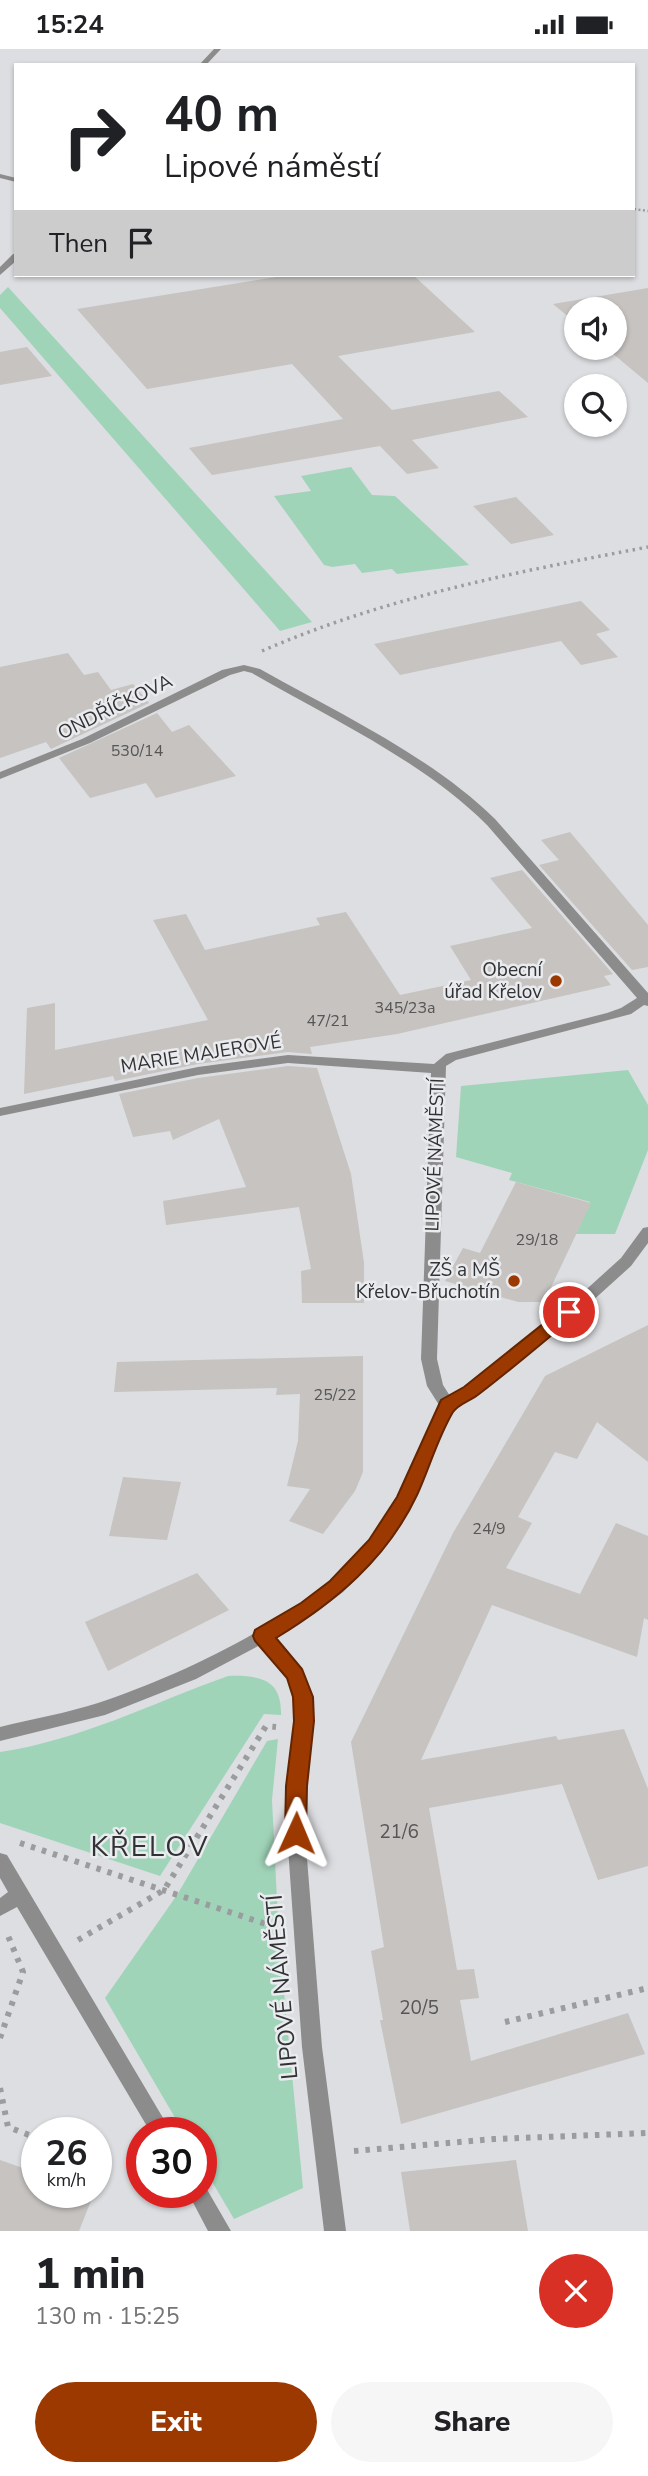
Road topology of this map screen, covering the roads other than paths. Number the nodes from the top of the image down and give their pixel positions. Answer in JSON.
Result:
{"nodes":[{"id":1,"x":218,"y":49,"type":"edge"},
{"id":2,"x":204,"y":63,"type":"edge"},
{"id":3,"x":14,"y":258,"type":"edge"},
{"id":4,"x":0,"y":272,"type":"edge"},
{"id":5,"x":0,"y":776,"type":"edge"},
{"id":6,"x":647,"y":999,"type":"edge"},
{"id":7,"x":438,"y":1069,"type":"junction"},
{"id":8,"x":0,"y":1112,"type":"edge"},
{"id":9,"x":648,"y":1231,"type":"edge"},
{"id":10,"x":447,"y":1405,"type":"junction"},
{"id":11,"x":262,"y":1636,"type":"junction"},
{"id":12,"x":0,"y":1734,"type":"edge"},
{"id":13,"x":0,"y":1861,"type":"edge"},
{"id":14,"x":20,"y":1895,"type":"junction"},
{"id":15,"x":0,"y":1908,"type":"edge"},
{"id":16,"x":152,"y":2117,"type":"edge"},
{"id":17,"x":207,"y":2208,"type":"edge"},
{"id":18,"x":220,"y":2231,"type":"edge"},
{"id":19,"x":335,"y":2231,"type":"edge"}],
"edges":[{"from":1,"to":2,"type":"street"},
{"from":3,"to":4,"type":"street"},
{"from":5,"to":6,"type":"street","name":"ONDŘÍČKOVA"},
{"from":6,"to":7,"type":"street"},
{"from":7,"to":8,"type":"street","name":"MARIE MAJEROVÉ"},
{"from":7,"to":10,"type":"street","name":"LIPOVÉ NÁMĚSTÍ"},
{"from":9,"to":10,"type":"street"},
{"from":10,"to":11,"type":"street"},
{"from":11,"to":12,"type":"street"},
{"from":11,"to":19,"type":"street","name":"LIPOVÉ NÁMĚSTÍ"},
{"from":13,"to":14,"type":"street"},
{"from":14,"to":15,"type":"street"},
{"from":14,"to":16,"type":"street"},
{"from":17,"to":18,"type":"street"}]}
